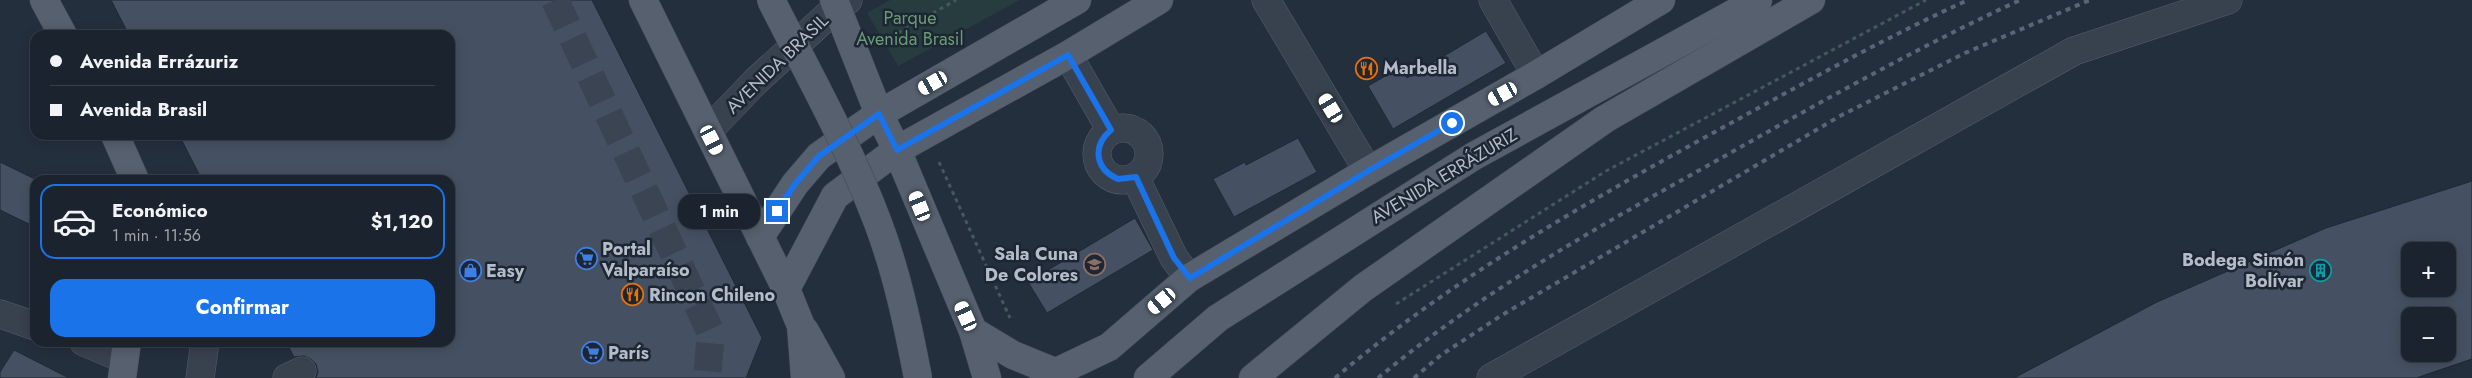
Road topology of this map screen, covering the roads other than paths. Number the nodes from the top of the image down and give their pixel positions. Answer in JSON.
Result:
{"nodes":[{"id":1,"x":44,"y":0,"type":"edge"},
{"id":2,"x":643,"y":0,"type":"edge"},
{"id":3,"x":771,"y":0,"type":"edge"},
{"id":4,"x":1078,"y":0,"type":"edge"},
{"id":5,"x":1159,"y":0,"type":"edge"},
{"id":6,"x":1266,"y":0,"type":"edge"},
{"id":7,"x":1493,"y":0,"type":"edge"},
{"id":8,"x":1661,"y":0,"type":"edge"},
{"id":9,"x":1758,"y":0,"type":"edge"},
{"id":10,"x":1811,"y":0,"type":"edge"},
{"id":11,"x":2228,"y":0,"type":"edge"},
{"id":12,"x":840,"y":2,"type":"edge"},
{"id":13,"x":59,"y":30,"type":"edge"},
{"id":14,"x":1068,"y":55,"type":"junction"},
{"id":15,"x":1536,"y":75,"type":"junction"},
{"id":16,"x":879,"y":114,"type":"junction"},
{"id":17,"x":1111,"y":130,"type":"junction"},
{"id":18,"x":708,"y":131,"type":"junction"},
{"id":19,"x":116,"y":140,"type":"edge"},
{"id":20,"x":897,"y":150,"type":"junction"},
{"id":21,"x":1368,"y":171,"type":"junction"},
{"id":22,"x":133,"y":175,"type":"edge"},
{"id":23,"x":1136,"y":177,"type":"junction"},
{"id":24,"x":760,"y":237,"type":"junction"},
{"id":25,"x":1190,"y":278,"type":"junction"},
{"id":26,"x":786,"y":288,"type":"junction"},
{"id":27,"x":0,"y":314,"type":"edge"},
{"id":28,"x":30,"y":324,"type":"edge"},
{"id":29,"x":802,"y":326,"type":"junction"},
{"id":30,"x":973,"y":331,"type":"junction"},
{"id":31,"x":95,"y":347,"type":"edge"},
{"id":32,"x":203,"y":347,"type":"edge"},
{"id":33,"x":124,"y":360,"type":"edge"},
{"id":34,"x":1050,"y":375,"type":"edge"},
{"id":35,"x":200,"y":378,"type":"edge"},
{"id":36,"x":805,"y":378,"type":"edge"},
{"id":37,"x":831,"y":378,"type":"edge"},
{"id":38,"x":918,"y":378,"type":"edge"},
{"id":39,"x":987,"y":378,"type":"edge"},
{"id":40,"x":1148,"y":378,"type":"edge"},
{"id":41,"x":1253,"y":378,"type":"edge"},
{"id":42,"x":1492,"y":378,"type":"edge"}],
"edges":[{"from":1,"to":13,"type":"main road"},
{"from":2,"to":18,"type":"main road"},
{"from":3,"to":38,"type":"main road","bridge":true},
{"from":4,"to":16,"type":"main road"},
{"from":5,"to":14,"type":"main road"},
{"from":6,"to":21,"type":"street"},
{"from":7,"to":15,"type":"street"},
{"from":8,"to":15,"type":"main road"},
{"from":9,"to":40,"type":"main road","name":"AVENIDA ERRÁZURIZ"},
{"from":10,"to":41,"type":"main road"},
{"from":11,"to":42,"type":"street"},
{"from":12,"to":16,"type":"main road"},
{"from":12,"to":18,"type":"street","name":"AVENIDA BRASIL"},
{"from":14,"to":17,"type":"street"},
{"from":14,"to":20,"type":"main road"},
{"from":15,"to":21,"type":"main road"},
{"from":16,"to":20,"type":"main road"},
{"from":16,"to":24,"type":"main road"},
{"from":17,"to":23,"type":"street"},
{"from":17,"to":23,"type":"street"},
{"from":18,"to":24,"type":"main road"},
{"from":19,"to":22,"type":"main road"},
{"from":20,"to":26,"type":"main road"},
{"from":20,"to":30,"type":"main road"},
{"from":21,"to":25,"type":"main road"},
{"from":23,"to":25,"type":"street"},
{"from":24,"to":26,"type":"main road"},
{"from":25,"to":34,"type":"main road"},
{"from":26,"to":29,"type":"main road"},
{"from":27,"to":28,"type":"street"},
{"from":29,"to":36,"type":"main road"},
{"from":29,"to":37,"type":"main road"},
{"from":30,"to":34,"type":"main road"},
{"from":30,"to":39,"type":"main road"},
{"from":31,"to":33,"type":"street"},
{"from":32,"to":35,"type":"street"}]}
